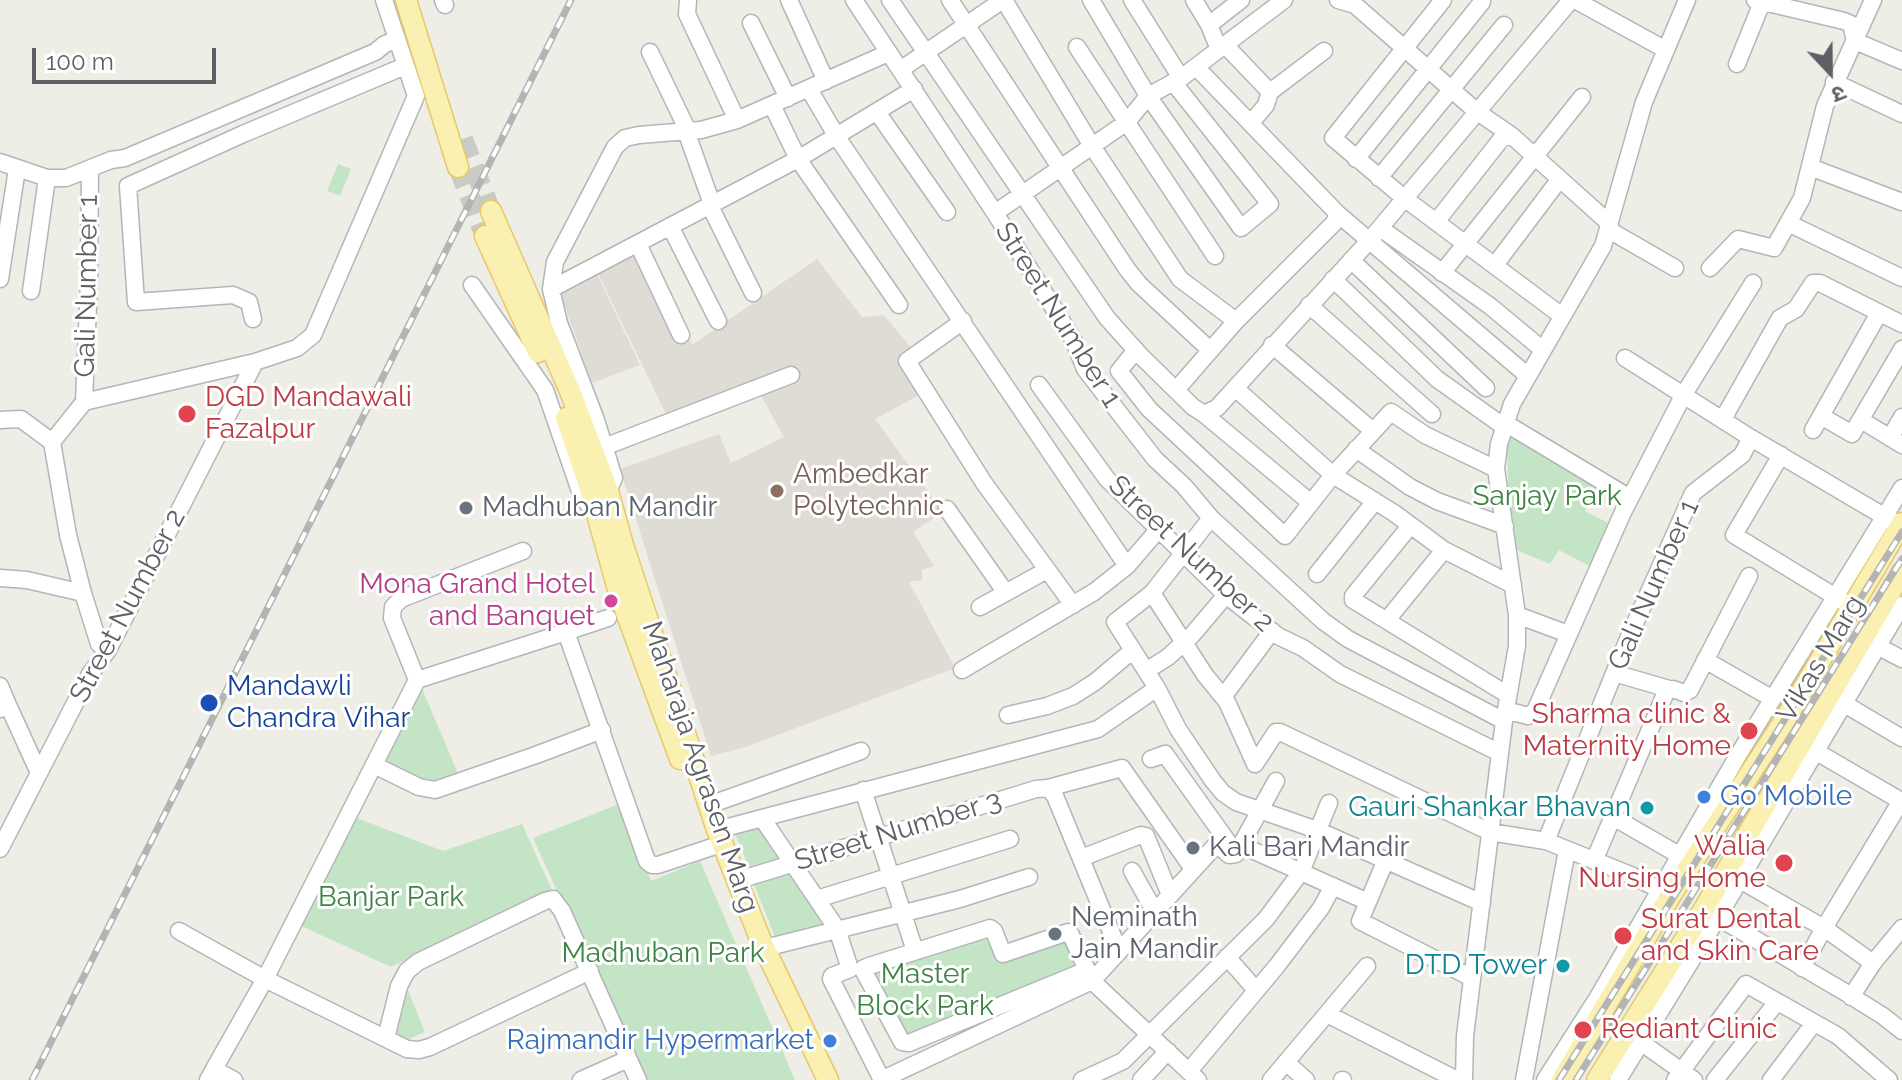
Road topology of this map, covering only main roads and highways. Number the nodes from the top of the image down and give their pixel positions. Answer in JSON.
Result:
{"nodes":[{"id":1,"x":406,"y":0,"type":"edge"},
{"id":2,"x":421,"y":0,"type":"edge"},
{"id":3,"x":463,"y":139,"type":"tunnel mouth"},
{"id":4,"x":458,"y":167,"type":"tunnel mouth"},
{"id":5,"x":491,"y":211,"type":"tunnel mouth"},
{"id":6,"x":485,"y":236,"type":"tunnel mouth"},
{"id":7,"x":1896,"y":522,"type":"edge"},
{"id":8,"x":615,"y":547,"type":"junction"},
{"id":9,"x":1902,"y":572,"type":"edge"},
{"id":10,"x":715,"y":839,"type":"junction"},
{"id":11,"x":739,"y":894,"type":"junction"},
{"id":12,"x":814,"y":1080,"type":"edge"},
{"id":13,"x":828,"y":1080,"type":"edge"},
{"id":14,"x":1562,"y":1080,"type":"edge"},
{"id":15,"x":1597,"y":1080,"type":"edge"}],
"edges":[{"from":1,"to":4,"type":"main road"},
{"from":2,"to":3,"type":"main road"},
{"from":5,"to":8,"type":"main road","name":"Maharaja Agrasen Marg"},
{"from":6,"to":8,"type":"main road","name":"Maharaja Agrasen Marg"},
{"from":7,"to":14,"type":"main road","name":"Vikas Marg"},
{"from":8,"to":10,"type":"main road","name":"Maharaja Agrasen Marg"},
{"from":8,"to":10,"type":"main road","name":"Maharaja Agrasen Marg"},
{"from":9,"to":15,"type":"main road","name":"Vikas Marg"},
{"from":10,"to":11,"type":"main road","name":"Maharaja Agrasen Marg"},
{"from":11,"to":12,"type":"main road","name":"Maharaja Agrasen Marg"},
{"from":11,"to":13,"type":"main road","name":"Maharaja Agrasen Marg"}]}
